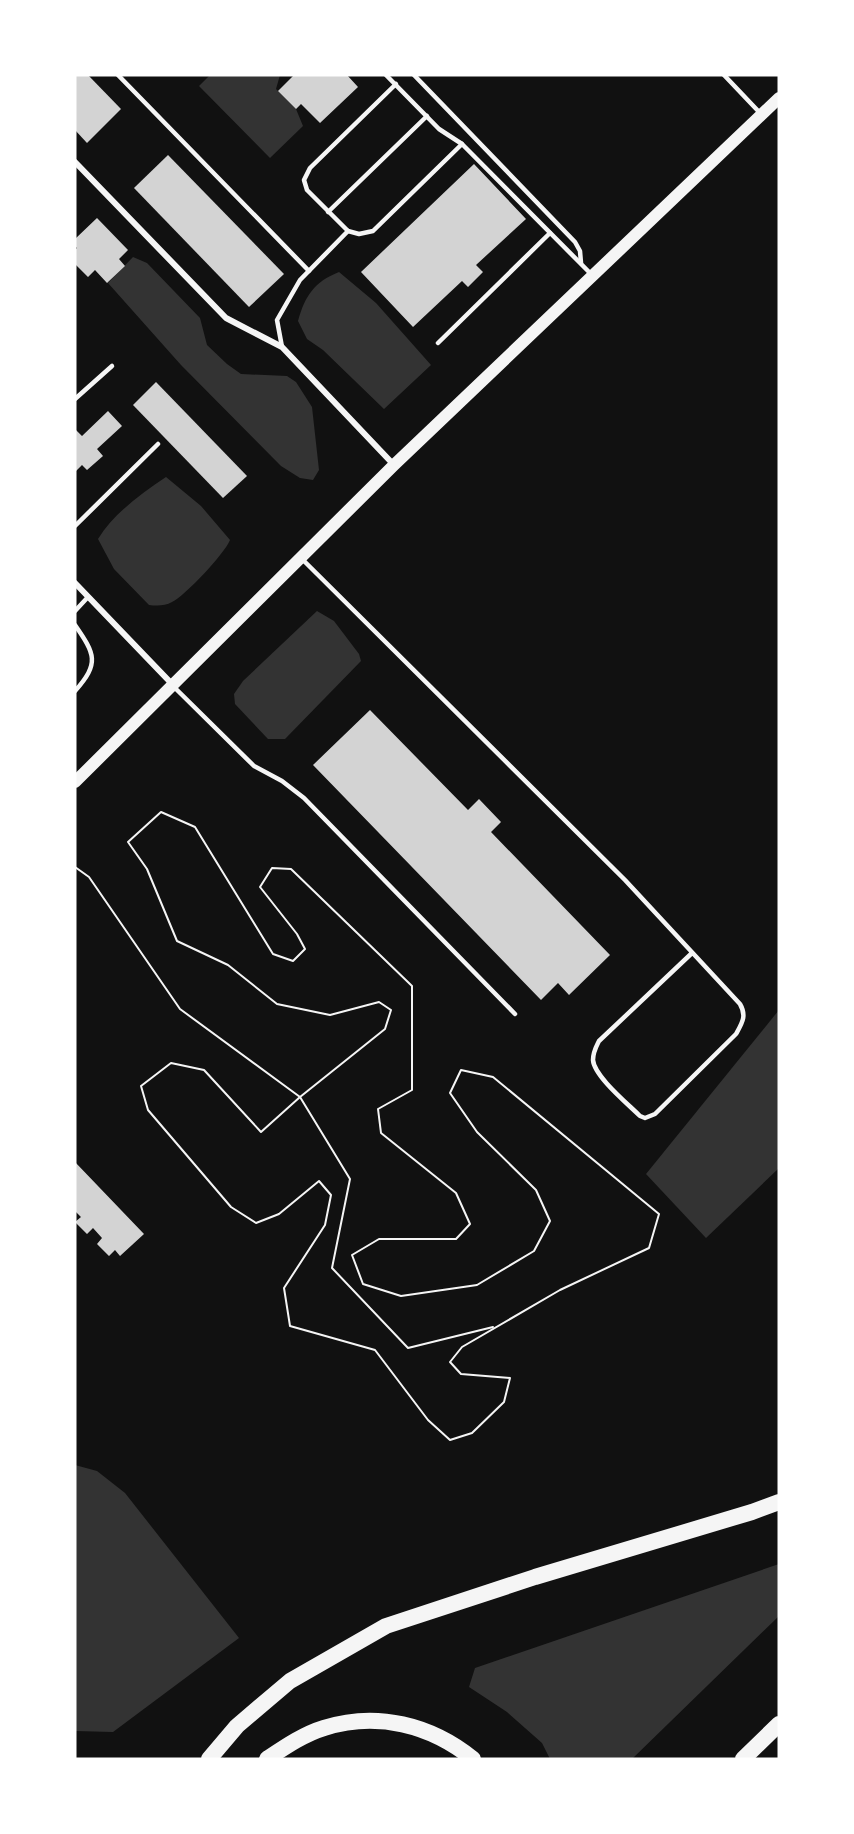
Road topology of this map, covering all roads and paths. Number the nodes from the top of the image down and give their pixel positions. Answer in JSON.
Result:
{"nodes":[{"id":1,"x":118,"y":75,"type":"edge"},
{"id":2,"x":386,"y":75,"type":"edge"},
{"id":3,"x":414,"y":75,"type":"edge"},
{"id":4,"x":724,"y":75,"type":"edge"},
{"id":5,"x":396,"y":84,"type":"junction"},
{"id":6,"x":779,"y":98,"type":"edge"},
{"id":7,"x":762,"y":114,"type":"junction"},
{"id":8,"x":427,"y":116,"type":"junction"},
{"id":9,"x":462,"y":144,"type":"junction"},
{"id":10,"x":75,"y":162,"type":"edge"},
{"id":11,"x":328,"y":212,"type":"junction"},
{"id":12,"x":348,"y":231,"type":"junction"},
{"id":13,"x":550,"y":233,"type":"junction"},
{"id":14,"x":581,"y":263,"type":"junction"},
{"id":15,"x":309,"y":271,"type":"junction"},
{"id":16,"x":593,"y":276,"type":"junction"},
{"id":17,"x":438,"y":343,"type":"dead end"},
{"id":18,"x":282,"y":347,"type":"junction"},
{"id":19,"x":112,"y":366,"type":"dead end"},
{"id":20,"x":75,"y":399,"type":"edge"},
{"id":21,"x":158,"y":444,"type":"dead end"},
{"id":22,"x":394,"y":465,"type":"junction"},
{"id":23,"x":75,"y":526,"type":"edge"},
{"id":24,"x":301,"y":558,"type":"junction"},
{"id":25,"x":75,"y":583,"type":"edge"},
{"id":26,"x":88,"y":597,"type":"junction"},
{"id":27,"x":75,"y":611,"type":"edge"},
{"id":28,"x":75,"y":625,"type":"edge"},
{"id":29,"x":172,"y":685,"type":"junction"},
{"id":30,"x":75,"y":690,"type":"edge"},
{"id":31,"x":75,"y":782,"type":"edge"},
{"id":32,"x":75,"y":867,"type":"edge"},
{"id":33,"x":692,"y":953,"type":"junction"},
{"id":34,"x":515,"y":1014,"type":"dead end"},
{"id":35,"x":300,"y":1097,"type":"junction"},
{"id":36,"x":498,"y":1326,"type":"junction"},
{"id":37,"x":779,"y":1502,"type":"edge"},
{"id":38,"x":779,"y":1724,"type":"edge"},
{"id":39,"x":209,"y":1759,"type":"edge"},
{"id":40,"x":267,"y":1759,"type":"edge"},
{"id":41,"x":473,"y":1759,"type":"edge"},
{"id":42,"x":743,"y":1759,"type":"edge"}],
"edges":[{"from":1,"to":15,"type":"lane"},
{"from":2,"to":5,"type":"lane"},
{"from":3,"to":14,"type":"lane"},
{"from":4,"to":7,"type":"lane"},
{"from":5,"to":8,"type":"lane"},
{"from":5,"to":11,"type":"lane"},
{"from":6,"to":7,"type":"main road"},
{"from":7,"to":16,"type":"main road"},
{"from":8,"to":9,"type":"lane"},
{"from":8,"to":11,"type":"lane"},
{"from":9,"to":12,"type":"lane"},
{"from":9,"to":13,"type":"lane"},
{"from":10,"to":18,"type":"street"},
{"from":11,"to":12,"type":"lane"},
{"from":12,"to":15,"type":"lane"},
{"from":13,"to":14,"type":"lane"},
{"from":13,"to":17,"type":"lane"},
{"from":14,"to":16,"type":"lane"},
{"from":15,"to":18,"type":"lane"},
{"from":16,"to":22,"type":"main road"},
{"from":18,"to":22,"type":"street"},
{"from":19,"to":20,"type":"lane"},
{"from":21,"to":23,"type":"lane"},
{"from":22,"to":24,"type":"main road"},
{"from":24,"to":29,"type":"main road"},
{"from":24,"to":33,"type":"lane"},
{"from":25,"to":26,"type":"street"},
{"from":26,"to":27,"type":"lane"},
{"from":26,"to":29,"type":"street"},
{"from":28,"to":30,"type":"lane"},
{"from":29,"to":31,"type":"main road"},
{"from":29,"to":34,"type":"lane"},
{"from":32,"to":35,"type":"path"},
{"from":33,"to":33,"type":"lane"},
{"from":35,"to":36,"type":"path"},
{"from":35,"to":36,"type":"path"},
{"from":35,"to":36,"type":"path"},
{"from":37,"to":39,"type":"highway"},
{"from":38,"to":42,"type":"highway"},
{"from":40,"to":41,"type":"highway"}]}
